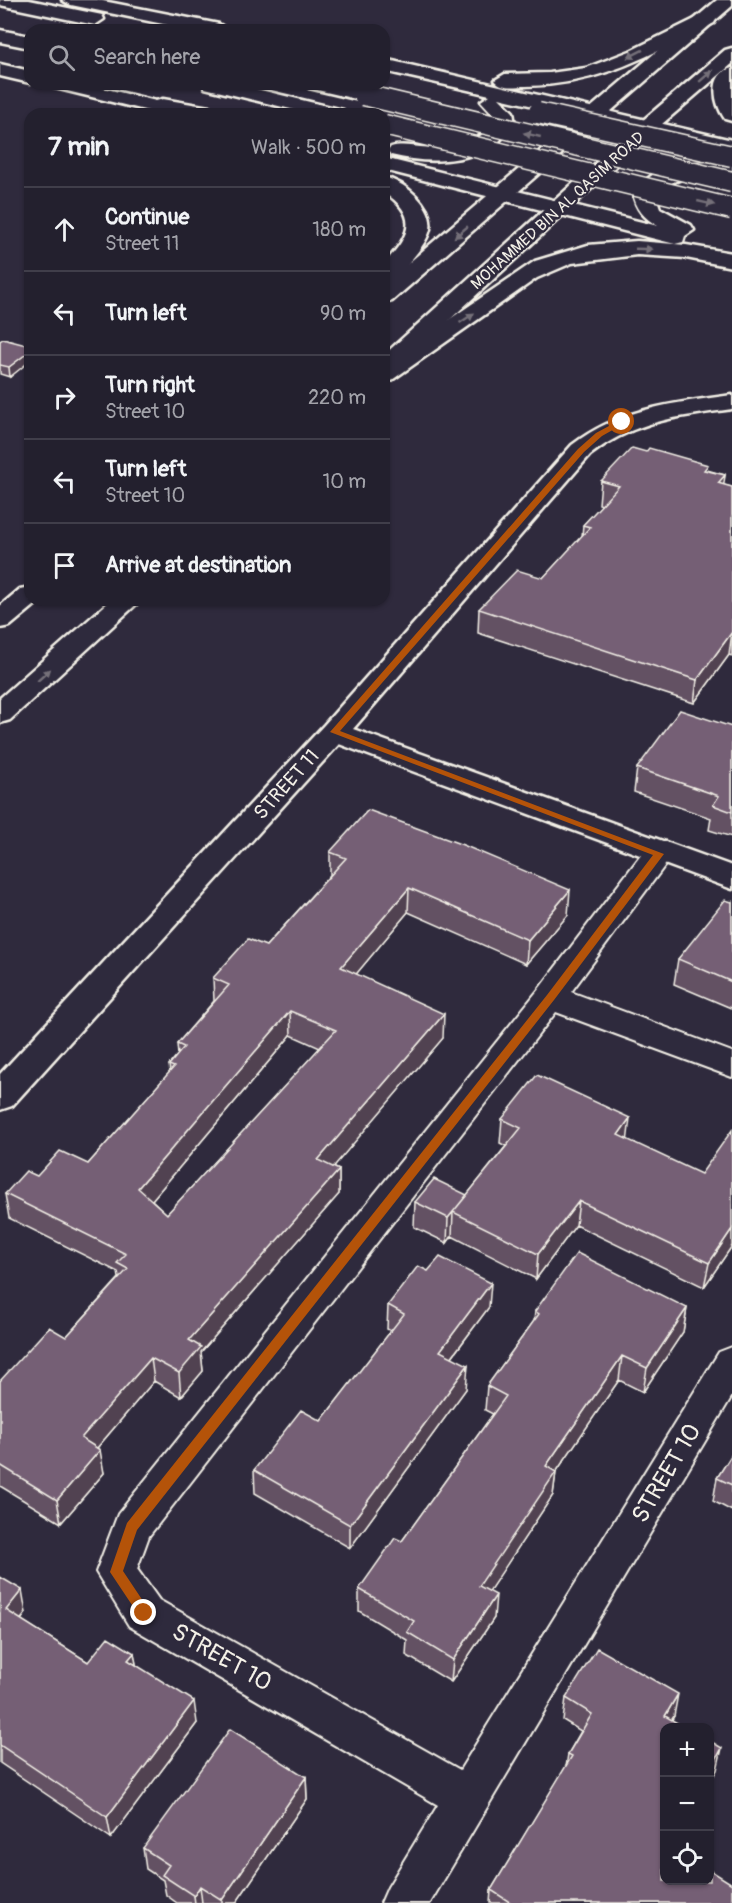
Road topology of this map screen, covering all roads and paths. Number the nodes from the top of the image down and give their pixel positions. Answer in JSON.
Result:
{"nodes":[{"id":1,"x":2,"y":0,"type":"edge"},
{"id":2,"x":71,"y":0,"type":"edge"},
{"id":3,"x":728,"y":0,"type":"edge"},
{"id":4,"x":0,"y":14,"type":"edge"},
{"id":5,"x":707,"y":19,"type":"junction"},
{"id":6,"x":46,"y":24,"type":"edge"},
{"id":7,"x":120,"y":24,"type":"edge"},
{"id":8,"x":189,"y":24,"type":"edge"},
{"id":9,"x":0,"y":36,"type":"edge"},
{"id":10,"x":24,"y":41,"type":"edge"},
{"id":11,"x":732,"y":54,"type":"edge"},
{"id":12,"x":390,"y":64,"type":"edge"},
{"id":13,"x":390,"y":65,"type":"edge"},
{"id":14,"x":0,"y":70,"type":"edge"},
{"id":15,"x":732,"y":74,"type":"edge"},
{"id":16,"x":24,"y":76,"type":"edge"},
{"id":17,"x":436,"y":77,"type":"junction"},
{"id":18,"x":390,"y":79,"type":"edge"},
{"id":19,"x":88,"y":90,"type":"edge"},
{"id":20,"x":237,"y":90,"type":"edge"},
{"id":21,"x":342,"y":90,"type":"edge"},
{"id":22,"x":123,"y":98,"type":"junction"},
{"id":23,"x":154,"y":108,"type":"edge"},
{"id":24,"x":162,"y":108,"type":"edge"},
{"id":25,"x":180,"y":108,"type":"edge"},
{"id":26,"x":313,"y":108,"type":"edge"},
{"id":27,"x":597,"y":114,"type":"junction"},
{"id":28,"x":732,"y":115,"type":"edge"},
{"id":29,"x":390,"y":126,"type":"edge"},
{"id":30,"x":648,"y":126,"type":"junction"},
{"id":31,"x":732,"y":146,"type":"edge"},
{"id":32,"x":390,"y":149,"type":"edge"},
{"id":33,"x":732,"y":156,"type":"edge"},
{"id":34,"x":390,"y":165,"type":"edge"},
{"id":35,"x":732,"y":169,"type":"edge"},
{"id":36,"x":732,"y":182,"type":"edge"},
{"id":37,"x":390,"y":187,"type":"edge"},
{"id":38,"x":505,"y":194,"type":"junction"},
{"id":39,"x":559,"y":207,"type":"junction"},
{"id":40,"x":732,"y":209,"type":"edge"},
{"id":41,"x":732,"y":249,"type":"edge"},
{"id":42,"x":732,"y":260,"type":"edge"},
{"id":43,"x":390,"y":271,"type":"edge"},
{"id":44,"x":390,"y":291,"type":"edge"},
{"id":45,"x":390,"y":362,"type":"edge"},
{"id":46,"x":390,"y":371,"type":"edge"},
{"id":47,"x":732,"y":402,"type":"edge"},
{"id":48,"x":24,"y":600,"type":"edge"},
{"id":49,"x":120,"y":606,"type":"edge"},
{"id":50,"x":0,"y":620,"type":"edge"},
{"id":51,"x":0,"y":714,"type":"edge"},
{"id":52,"x":334,"y":732,"type":"junction"},
{"id":53,"x":659,"y":854,"type":"junction"},
{"id":54,"x":732,"y":878,"type":"edge"},
{"id":55,"x":550,"y":997,"type":"junction"},
{"id":56,"x":732,"y":1065,"type":"edge"},
{"id":57,"x":0,"y":1097,"type":"edge"},
{"id":58,"x":732,"y":1363,"type":"edge"},
{"id":59,"x":470,"y":1799,"type":"junction"},
{"id":60,"x":404,"y":1903,"type":"edge"}],
"edges":[{"from":1,"to":7,"type":"main road"},
{"from":2,"to":8,"type":"main road"},
{"from":3,"to":5,"type":"main road"},
{"from":4,"to":6,"type":"main road"},
{"from":5,"to":12,"type":"main road","one_way":true},
{"from":5,"to":27,"type":"main road"},
{"from":9,"to":10,"type":"main road"},
{"from":30,"to":11,"type":"main road","name":"MOHAMMED BIN AL QASIM ROAD","one_way":true},
{"from":13,"to":17,"type":"main road"},
{"from":14,"to":16,"type":"main road"},
{"from":15,"to":28,"type":"main road"},
{"from":17,"to":27,"type":"main road"},
{"from":17,"to":32,"type":"main road"},
{"from":18,"to":33,"type":"main road","bridge":true},
{"from":19,"to":22,"type":"main road"},
{"from":20,"to":26,"type":"main road"},
{"from":36,"to":21,"type":"main road","one_way":true,"bridge":true},
{"from":22,"to":23,"type":"main road"},
{"from":22,"to":24,"type":"main road"},
{"from":22,"to":25,"type":"main road"},
{"from":27,"to":30,"type":"main road"},
{"from":27,"to":38,"type":"main road"},
{"from":29,"to":40,"type":"main road","one_way":true,"bridge":true},
{"from":30,"to":31,"type":"main road"},
{"from":30,"to":39,"type":"main road","name":"MOHAMMED BIN AL QASIM ROAD"},
{"from":34,"to":38,"type":"main road"},
{"from":35,"to":41,"type":"main road"},
{"from":37,"to":43,"type":"main road"},
{"from":38,"to":39,"type":"main road"},
{"from":38,"to":44,"type":"main road","one_way":true},
{"from":39,"to":41,"type":"main road"},
{"from":39,"to":45,"type":"main road","name":"MOHAMMED BIN AL QASIM ROAD"},
{"from":46,"to":42,"type":"main road","one_way":true},
{"from":47,"to":52,"type":"main road","name":"STREET 11"},
{"from":48,"to":50,"type":"main road"},
{"from":51,"to":49,"type":"main road","one_way":true},
{"from":52,"to":53,"type":"main road"},
{"from":52,"to":57,"type":"main road","name":"STREET 11"},
{"from":53,"to":54,"type":"main road"},
{"from":53,"to":55,"type":"street","name":"STREET 10"},
{"from":55,"to":56,"type":"street"},
{"from":55,"to":59,"type":"street","name":"STREET 10"},
{"from":58,"to":59,"type":"street","name":"STREET 10"},
{"from":59,"to":60,"type":"street","name":"STREET 10"}]}
